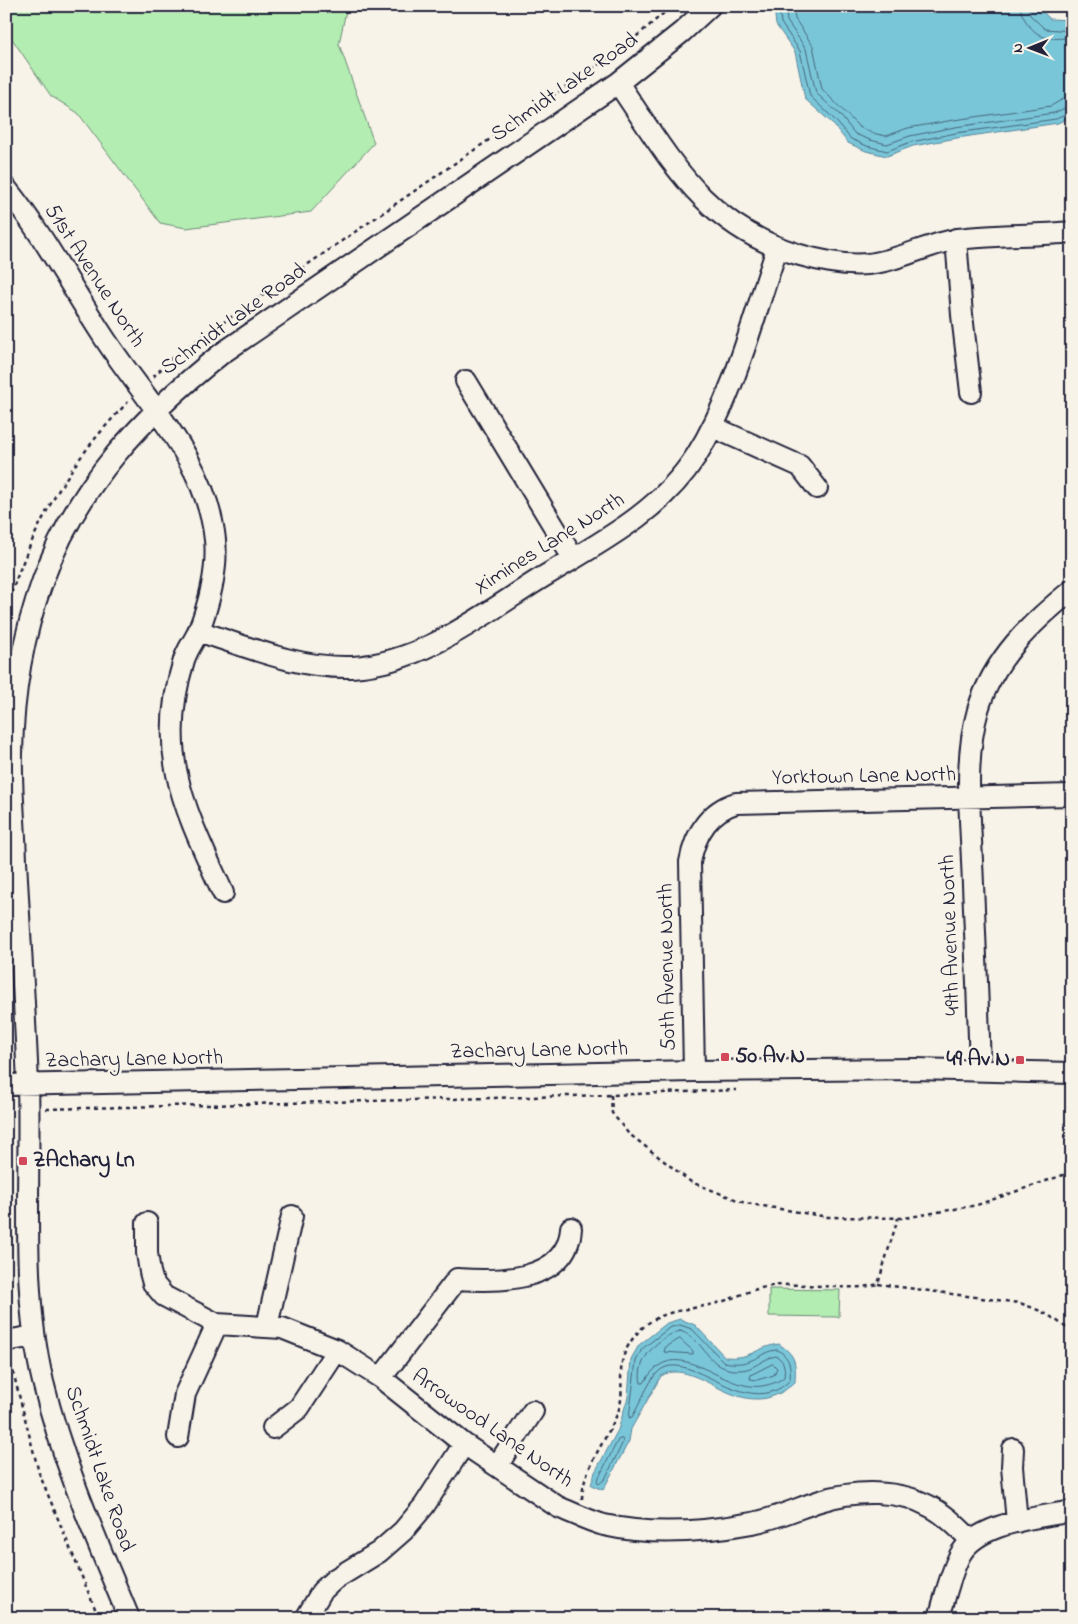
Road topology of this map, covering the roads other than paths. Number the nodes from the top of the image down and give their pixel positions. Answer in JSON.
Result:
{"nodes":[{"id":1,"x":710,"y":6,"type":"edge"},
{"id":2,"x":618,"y":83,"type":"junction"},
{"id":3,"x":6,"y":188,"type":"edge"},
{"id":4,"x":1072,"y":232,"type":"edge"},
{"id":5,"x":956,"y":240,"type":"junction"},
{"id":6,"x":777,"y":249,"type":"junction"},
{"id":7,"x":466,"y":381,"type":"dead end"},
{"id":8,"x":971,"y":392,"type":"dead end"},
{"id":9,"x":157,"y":409,"type":"junction"},
{"id":10,"x":713,"y":427,"type":"junction"},
{"id":11,"x":817,"y":488,"type":"dead end"},
{"id":12,"x":573,"y":558,"type":"junction"},
{"id":13,"x":1072,"y":590,"type":"edge"},
{"id":14,"x":198,"y":631,"type":"junction"},
{"id":15,"x":9,"y":754,"type":"edge"},
{"id":16,"x":1072,"y":795,"type":"edge"},
{"id":17,"x":970,"y":798,"type":"junction"},
{"id":18,"x":690,"y":862,"type":"joint"},
{"id":19,"x":223,"y":893,"type":"dead end"},
{"id":20,"x":980,"y":1070,"type":"junction"},
{"id":21,"x":694,"y":1071,"type":"junction"},
{"id":22,"x":1072,"y":1072,"type":"edge"},
{"id":23,"x":6,"y":1085,"type":"edge"},
{"id":24,"x":28,"y":1085,"type":"junction"},
{"id":25,"x":292,"y":1216,"type":"dead end"},
{"id":26,"x":147,"y":1223,"type":"dead end"},
{"id":27,"x":571,"y":1228,"type":"dead end"},
{"id":28,"x":217,"y":1324,"type":"junction"},
{"id":29,"x":267,"y":1326,"type":"junction"},
{"id":30,"x":34,"y":1336,"type":"junction"},
{"id":31,"x":7,"y":1346,"type":"edge"},
{"id":32,"x":337,"y":1350,"type":"junction"},
{"id":33,"x":381,"y":1378,"type":"junction"},
{"id":34,"x":533,"y":1411,"type":"dead end"},
{"id":35,"x":273,"y":1428,"type":"dead end"},
{"id":36,"x":178,"y":1437,"type":"dead end"},
{"id":37,"x":464,"y":1444,"type":"junction"},
{"id":38,"x":1012,"y":1449,"type":"dead end"},
{"id":39,"x":497,"y":1466,"type":"junction"},
{"id":40,"x":1072,"y":1511,"type":"edge"},
{"id":41,"x":1017,"y":1522,"type":"junction"},
{"id":42,"x":972,"y":1541,"type":"junction"},
{"id":43,"x":129,"y":1618,"type":"edge"},
{"id":44,"x":306,"y":1618,"type":"edge"},
{"id":45,"x":939,"y":1618,"type":"edge"}],
"edges":[{"from":1,"to":2,"type":"street","name":"Schmidt Lake Road"},
{"from":2,"to":6,"type":"street"},
{"from":2,"to":9,"type":"street","name":"Schmidt Lake Road"},
{"from":3,"to":9,"type":"street","name":"51st Avenue North"},
{"from":4,"to":5,"type":"street"},
{"from":5,"to":6,"type":"street"},
{"from":5,"to":8,"type":"street"},
{"from":6,"to":10,"type":"street","name":"Ximines Lane North"},
{"from":7,"to":12,"type":"street"},
{"from":9,"to":14,"type":"street","name":"51st Avenue North"},
{"from":9,"to":15,"type":"street","name":"Schmidt Lake Road"},
{"from":10,"to":11,"type":"street"},
{"from":10,"to":12,"type":"street","name":"Ximines Lane North"},
{"from":12,"to":14,"type":"street","name":"Ximines Lane North"},
{"from":13,"to":17,"type":"street","name":"49th Avenue North"},
{"from":14,"to":19,"type":"street","name":"51st Avenue North"},
{"from":15,"to":24,"type":"street","name":"Schmidt Lake Road"},
{"from":16,"to":17,"type":"street","name":"Yorktown Lane North"},
{"from":17,"to":18,"type":"street","name":"Yorktown Lane North"},
{"from":17,"to":20,"type":"street","name":"49th Avenue North"},
{"from":18,"to":21,"type":"street","name":"50th Avenue North"},
{"from":20,"to":21,"type":"street","name":"Zachary Lane North"},
{"from":20,"to":22,"type":"street","name":"Zachary Lane North"},
{"from":21,"to":24,"type":"street","name":"Zachary Lane North"},
{"from":23,"to":24,"type":"street","name":"Zachary Lane North"},
{"from":24,"to":30,"type":"street","name":"Schmidt Lake Road"},
{"from":25,"to":29,"type":"street"},
{"from":26,"to":28,"type":"street"},
{"from":27,"to":33,"type":"street"},
{"from":28,"to":29,"type":"street","name":"Arrowood Lane North"},
{"from":28,"to":36,"type":"street"},
{"from":29,"to":32,"type":"street","name":"Arrowood Lane North"},
{"from":30,"to":31,"type":"street"},
{"from":30,"to":43,"type":"street","name":"Schmidt Lake Road"},
{"from":32,"to":33,"type":"street","name":"Arrowood Lane North"},
{"from":32,"to":35,"type":"street"},
{"from":33,"to":37,"type":"street","name":"Arrowood Lane North"},
{"from":34,"to":39,"type":"street"},
{"from":37,"to":39,"type":"street","name":"Arrowood Lane North"},
{"from":37,"to":44,"type":"street"},
{"from":38,"to":41,"type":"street"},
{"from":39,"to":42,"type":"street","name":"Arrowood Lane North"},
{"from":40,"to":41,"type":"street"},
{"from":41,"to":42,"type":"street"},
{"from":42,"to":45,"type":"street"}]}
